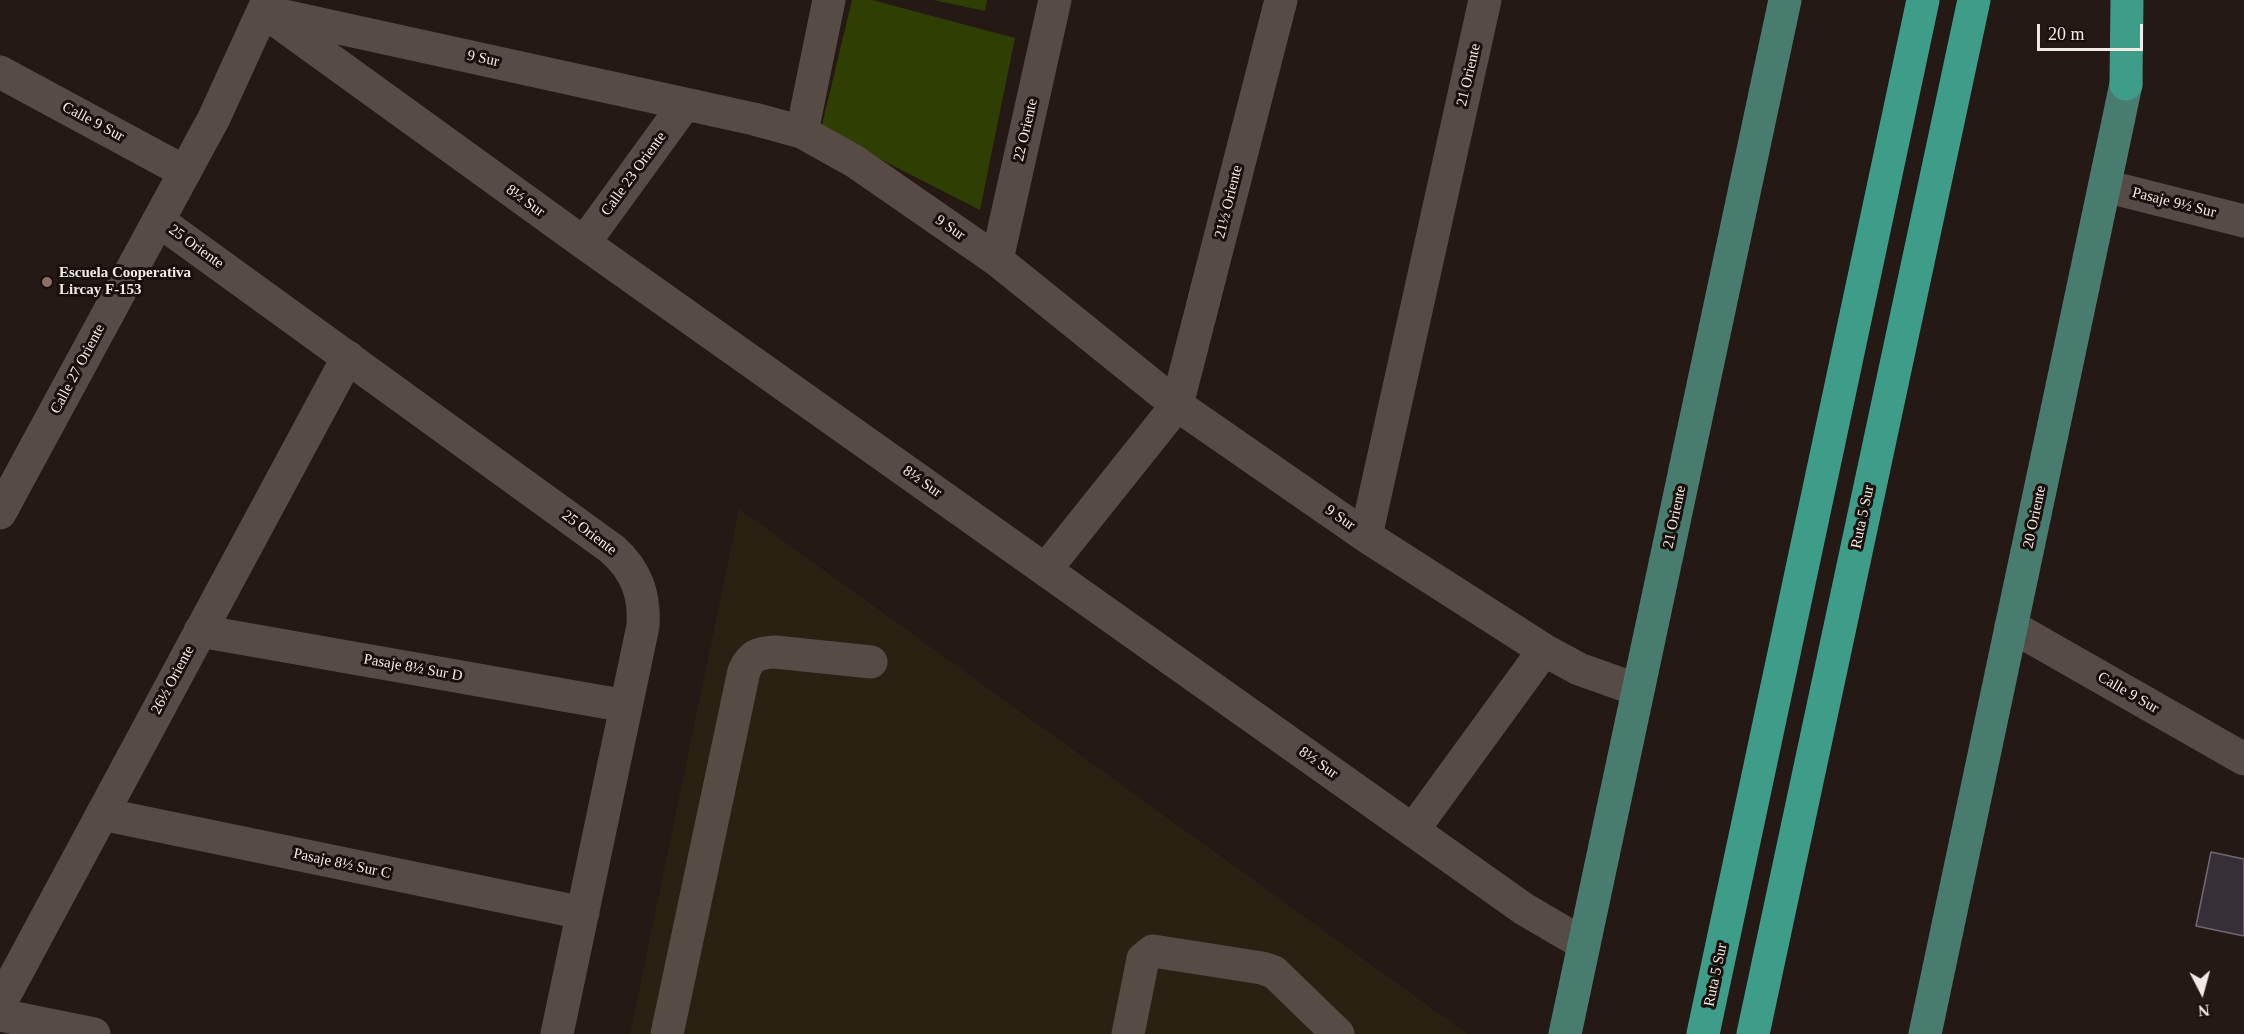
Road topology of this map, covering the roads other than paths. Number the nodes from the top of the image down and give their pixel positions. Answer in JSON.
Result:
{"nodes":[{"id":1,"x":829,"y":0,"type":"edge"},
{"id":2,"x":1055,"y":0,"type":"edge"},
{"id":3,"x":1281,"y":0,"type":"edge"},
{"id":4,"x":1485,"y":0,"type":"edge"},
{"id":5,"x":1785,"y":0,"type":"edge"},
{"id":6,"x":1923,"y":0,"type":"edge"},
{"id":7,"x":1974,"y":0,"type":"edge"},
{"id":8,"x":2127,"y":0,"type":"edge"},
{"id":9,"x":2144,"y":0,"type":"edge"},
{"id":10,"x":265,"y":6,"type":"edge"},
{"id":11,"x":0,"y":72,"type":"edge"},
{"id":12,"x":2126,"y":84,"type":"junction"},
{"id":13,"x":685,"y":104,"type":"junction"},
{"id":14,"x":802,"y":132,"type":"junction"},
{"id":15,"x":185,"y":172,"type":"junction"},
{"id":16,"x":2105,"y":186,"type":"junction"},
{"id":17,"x":159,"y":221,"type":"junction"},
{"id":18,"x":2244,"y":221,"type":"edge"},
{"id":19,"x":584,"y":243,"type":"junction"},
{"id":20,"x":997,"y":261,"type":"junction"},
{"id":21,"x":348,"y":357,"type":"junction"},
{"id":22,"x":1176,"y":405,"type":"junction"},
{"id":23,"x":0,"y":513,"type":"edge"},
{"id":24,"x":1366,"y":536,"type":"junction"},
{"id":25,"x":1046,"y":569,"type":"junction"},
{"id":26,"x":2011,"y":626,"type":"junction"},
{"id":27,"x":200,"y":631,"type":"junction"},
{"id":28,"x":1544,"y":650,"type":"junction"},
{"id":29,"x":871,"y":662,"type":"dead end"},
{"id":30,"x":1638,"y":690,"type":"junction"},
{"id":31,"x":626,"y":706,"type":"junction"},
{"id":32,"x":2244,"y":759,"type":"edge"},
{"id":33,"x":102,"y":814,"type":"junction"},
{"id":34,"x":1413,"y":830,"type":"junction"},
{"id":35,"x":583,"y":913,"type":"junction"},
{"id":36,"x":1582,"y":948,"type":"junction"},
{"id":37,"x":0,"y":1004,"type":"edge"},
{"id":38,"x":0,"y":1015,"type":"edge"},
{"id":39,"x":93,"y":1034,"type":"edge"},
{"id":40,"x":557,"y":1034,"type":"edge"},
{"id":41,"x":667,"y":1034,"type":"edge"},
{"id":42,"x":1128,"y":1034,"type":"edge"},
{"id":43,"x":1338,"y":1034,"type":"edge"},
{"id":44,"x":1565,"y":1034,"type":"edge"},
{"id":45,"x":1703,"y":1034,"type":"edge"},
{"id":46,"x":1753,"y":1034,"type":"edge"},
{"id":47,"x":1925,"y":1034,"type":"edge"}],
"edges":[{"from":1,"to":14,"type":"street"},
{"from":2,"to":20,"type":"street","name":"22 Oriente"},
{"from":3,"to":22,"type":"street","name":"21½ Oriente"},
{"from":4,"to":24,"type":"street","name":"21 Oriente"},
{"from":5,"to":30,"type":"main road","name":"21 Oriente"},
{"from":6,"to":45,"type":"highway","name":"Ruta 5 Sur"},
{"from":7,"to":46,"type":"highway","name":"Ruta 5 Sur"},
{"from":8,"to":12,"type":"highway"},
{"from":9,"to":12,"type":"street","name":"20 Oriente"},
{"from":10,"to":13,"type":"street","name":"9 Sur"},
{"from":10,"to":15,"type":"street","name":"Calle 27 Oriente"},
{"from":10,"to":19,"type":"street","name":"8½ Sur"},
{"from":11,"to":15,"type":"street","name":"Calle 9 Sur"},
{"from":12,"to":16,"type":"main road","name":"20 Oriente"},
{"from":13,"to":14,"type":"street","name":"9 Sur"},
{"from":13,"to":19,"type":"street","name":"Calle 23 Oriente"},
{"from":14,"to":20,"type":"street","name":"9 Sur"},
{"from":15,"to":17,"type":"street","name":"Calle 27 Oriente"},
{"from":16,"to":18,"type":"street","name":"Pasaje 9½ Sur"},
{"from":16,"to":26,"type":"main road","name":"20 Oriente"},
{"from":17,"to":21,"type":"street","name":"25 Oriente"},
{"from":17,"to":23,"type":"street","name":"Calle 27 Oriente"},
{"from":19,"to":25,"type":"street","name":"8½ Sur"},
{"from":20,"to":22,"type":"street","name":"9 Sur"},
{"from":21,"to":27,"type":"street","name":"26½ Oriente"},
{"from":21,"to":31,"type":"street","name":"25 Oriente"},
{"from":22,"to":24,"type":"street","name":"9 Sur"},
{"from":22,"to":25,"type":"street"},
{"from":24,"to":28,"type":"street","name":"9 Sur"},
{"from":25,"to":34,"type":"street","name":"8½ Sur"},
{"from":26,"to":32,"type":"street","name":"Calle 9 Sur"},
{"from":26,"to":47,"type":"main road","name":"20 Oriente"},
{"from":27,"to":31,"type":"street","name":"Pasaje 8½ Sur D"},
{"from":27,"to":33,"type":"street","name":"26½ Oriente"},
{"from":28,"to":30,"type":"street","name":"9 Sur"},
{"from":28,"to":34,"type":"street"},
{"from":29,"to":41,"type":"street"},
{"from":30,"to":36,"type":"main road","name":"21 Oriente"},
{"from":31,"to":35,"type":"street","name":"25 Oriente"},
{"from":33,"to":35,"type":"street","name":"Pasaje 8½ Sur C"},
{"from":33,"to":37,"type":"street","name":"26½ Oriente"},
{"from":34,"to":36,"type":"street","name":"8½ Sur"},
{"from":35,"to":40,"type":"street","name":"25 Oriente"},
{"from":36,"to":44,"type":"main road","name":"21 Oriente"},
{"from":38,"to":39,"type":"street"},
{"from":42,"to":43,"type":"street"}]}
